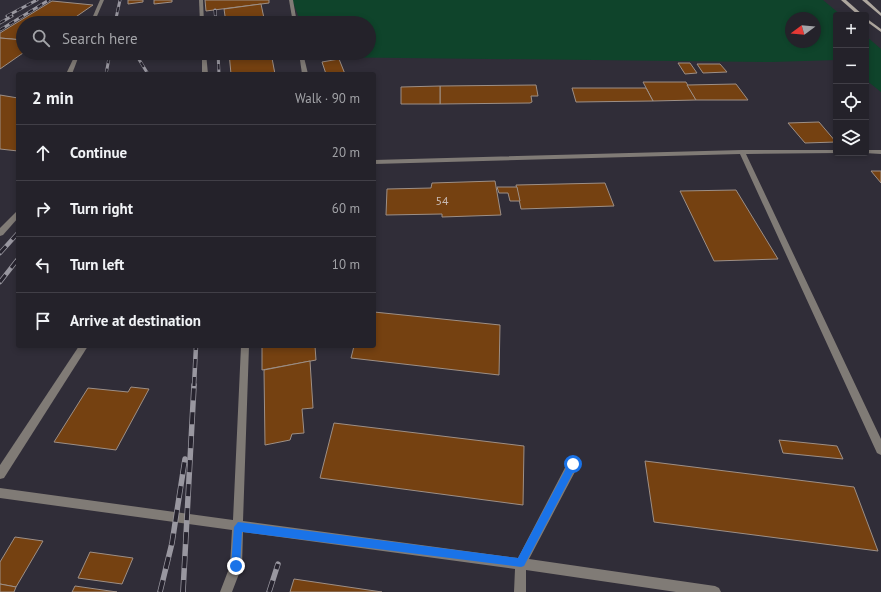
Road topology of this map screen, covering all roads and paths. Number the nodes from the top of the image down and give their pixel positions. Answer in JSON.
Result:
{"nodes":[{"id":1,"x":102,"y":0,"type":"edge"},
{"id":2,"x":201,"y":0,"type":"edge"},
{"id":3,"x":291,"y":0,"type":"edge"},
{"id":4,"x":843,"y":0,"type":"edge"},
{"id":5,"x":864,"y":0,"type":"edge"},
{"id":6,"x":857,"y":12,"type":"edge"},
{"id":7,"x":881,"y":15,"type":"edge"},
{"id":8,"x":95,"y":16,"type":"edge"},
{"id":9,"x":202,"y":16,"type":"edge"},
{"id":10,"x":294,"y":16,"type":"edge"},
{"id":11,"x":869,"y":21,"type":"edge"},
{"id":12,"x":881,"y":31,"type":"edge"},
{"id":13,"x":75,"y":60,"type":"edge"},
{"id":14,"x":204,"y":60,"type":"edge"},
{"id":15,"x":302,"y":60,"type":"edge"},
{"id":16,"x":70,"y":72,"type":"edge"},
{"id":17,"x":205,"y":72,"type":"edge"},
{"id":18,"x":305,"y":72,"type":"edge"},
{"id":19,"x":742,"y":152,"type":"junction"},
{"id":20,"x":833,"y":152,"type":"edge"},
{"id":21,"x":869,"y":152,"type":"edge"},
{"id":22,"x":881,"y":152,"type":"edge"},
{"id":23,"x":376,"y":162,"type":"edge"},
{"id":24,"x":16,"y":216,"type":"edge"},
{"id":25,"x":0,"y":233,"type":"edge"},
{"id":26,"x":83,"y":348,"type":"edge"},
{"id":27,"x":245,"y":348,"type":"edge"},
{"id":28,"x":881,"y":450,"type":"edge"},
{"id":29,"x":573,"y":464,"type":"dead end"},
{"id":30,"x":0,"y":474,"type":"edge"},
{"id":31,"x":0,"y":493,"type":"edge"},
{"id":32,"x":238,"y":527,"type":"junction"},
{"id":33,"x":521,"y":563,"type":"junction"},
{"id":34,"x":226,"y":592,"type":"edge"},
{"id":35,"x":520,"y":592,"type":"edge"},
{"id":36,"x":715,"y":592,"type":"edge"}],
"edges":[{"from":1,"to":8,"type":"street"},
{"from":2,"to":9,"type":"street"},
{"from":3,"to":10,"type":"street"},
{"from":4,"to":6,"type":"street"},
{"from":5,"to":7,"type":"street"},
{"from":11,"to":12,"type":"street"},
{"from":13,"to":16,"type":"street"},
{"from":14,"to":17,"type":"street"},
{"from":15,"to":18,"type":"street"},
{"from":19,"to":20,"type":"street"},
{"from":19,"to":23,"type":"street"},
{"from":19,"to":28,"type":"street"},
{"from":21,"to":22,"type":"street"},
{"from":24,"to":25,"type":"street"},
{"from":26,"to":30,"type":"street"},
{"from":27,"to":32,"type":"street"},
{"from":29,"to":33,"type":"street"},
{"from":31,"to":32,"type":"street"},
{"from":32,"to":33,"type":"street"},
{"from":32,"to":34,"type":"street"},
{"from":33,"to":35,"type":"street"},
{"from":33,"to":36,"type":"street"}]}
